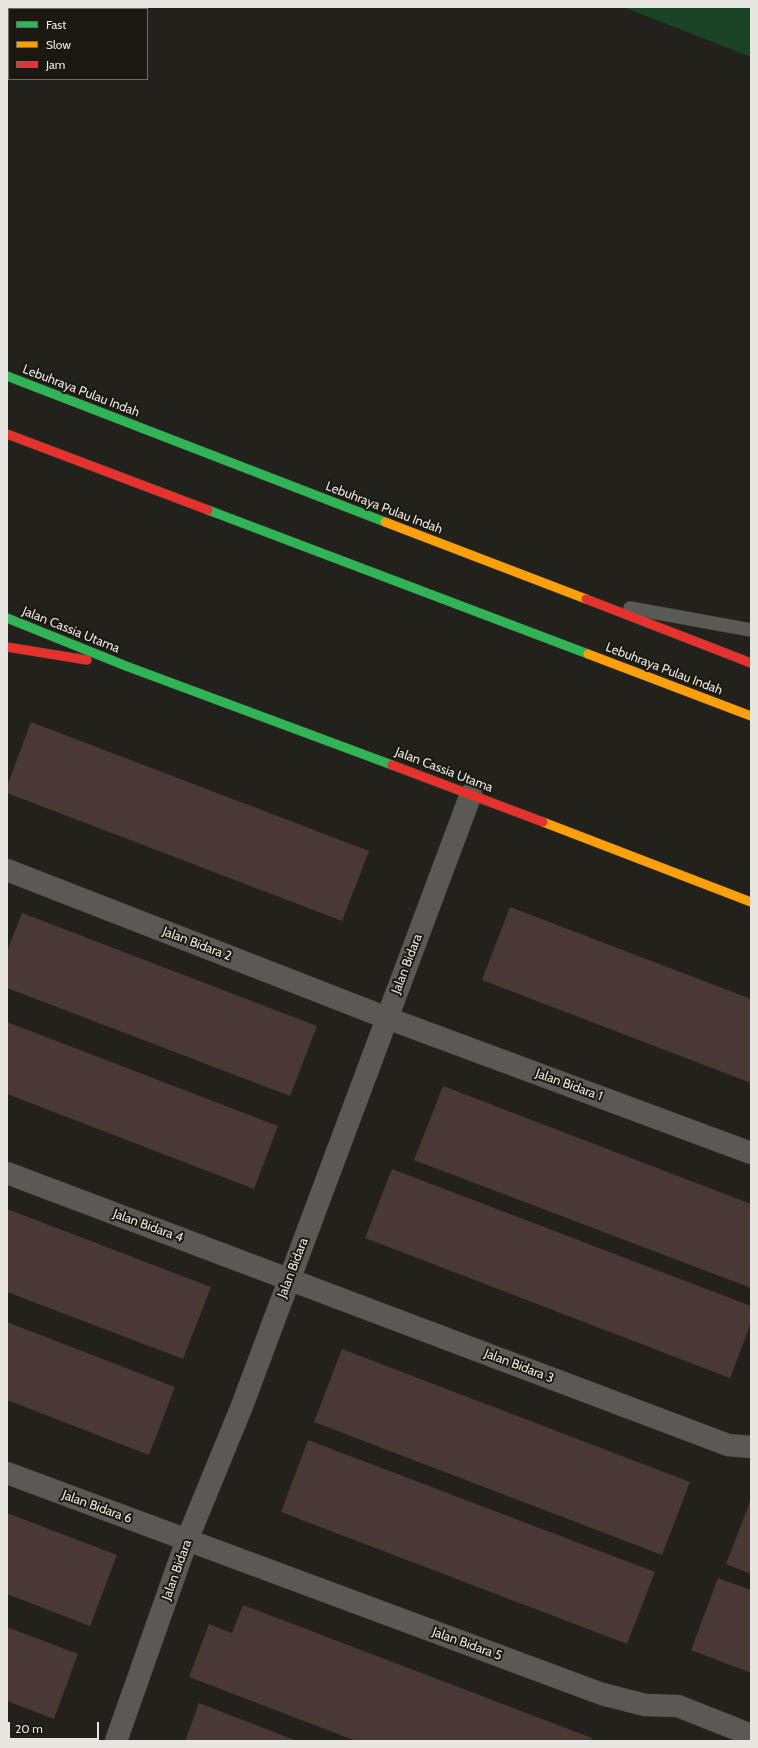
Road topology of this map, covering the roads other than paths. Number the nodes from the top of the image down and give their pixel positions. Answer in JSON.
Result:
{"nodes":[{"id":1,"x":7,"y":376,"type":"edge"},
{"id":2,"x":7,"y":434,"type":"edge"},
{"id":3,"x":587,"y":600,"type":"junction"},
{"id":4,"x":7,"y":618,"type":"edge"},
{"id":5,"x":751,"y":630,"type":"edge"},
{"id":6,"x":7,"y":647,"type":"edge"},
{"id":7,"x":751,"y":663,"type":"edge"},
{"id":8,"x":126,"y":666,"type":"junction"},
{"id":9,"x":751,"y":716,"type":"edge"},
{"id":10,"x":471,"y":794,"type":"junction"},
{"id":11,"x":7,"y":870,"type":"edge"},
{"id":12,"x":751,"y":902,"type":"edge"},
{"id":13,"x":387,"y":1018,"type":"junction"},
{"id":14,"x":751,"y":1153,"type":"edge"},
{"id":15,"x":7,"y":1173,"type":"edge"},
{"id":16,"x":289,"y":1278,"type":"junction"},
{"id":17,"x":751,"y":1447,"type":"edge"},
{"id":18,"x":7,"y":1473,"type":"edge"},
{"id":19,"x":187,"y":1540,"type":"junction"},
{"id":20,"x":751,"y":1734,"type":"edge"},
{"id":21,"x":116,"y":1741,"type":"edge"}],
"edges":[{"from":1,"to":3,"type":"main road","name":"Lebuhraya Pulau Indah"},
{"from":2,"to":9,"type":"main road","name":"Lebuhraya Pulau Indah"},
{"from":3,"to":5,"type":"lane"},
{"from":3,"to":7,"type":"main road","name":"Lebuhraya Pulau Indah"},
{"from":4,"to":8,"type":"main road","name":"Jalan Cassia Utama"},
{"from":6,"to":8,"type":"main road","name":"Jalan Cassia Utama"},
{"from":8,"to":10,"type":"main road","name":"Jalan Cassia Utama"},
{"from":10,"to":12,"type":"main road","name":"Jalan Cassia Utama"},
{"from":10,"to":13,"type":"street","name":"Jalan Bidara"},
{"from":11,"to":13,"type":"street","name":"Jalan Bidara 2"},
{"from":13,"to":14,"type":"street","name":"Jalan Bidara 1"},
{"from":13,"to":16,"type":"street","name":"Jalan Bidara"},
{"from":15,"to":16,"type":"street","name":"Jalan Bidara 4"},
{"from":16,"to":17,"type":"street","name":"Jalan Bidara 3"},
{"from":16,"to":19,"type":"street","name":"Jalan Bidara"},
{"from":18,"to":19,"type":"street","name":"Jalan Bidara 6"},
{"from":19,"to":20,"type":"street","name":"Jalan Bidara 5"},
{"from":19,"to":21,"type":"street","name":"Jalan Bidara"}]}
